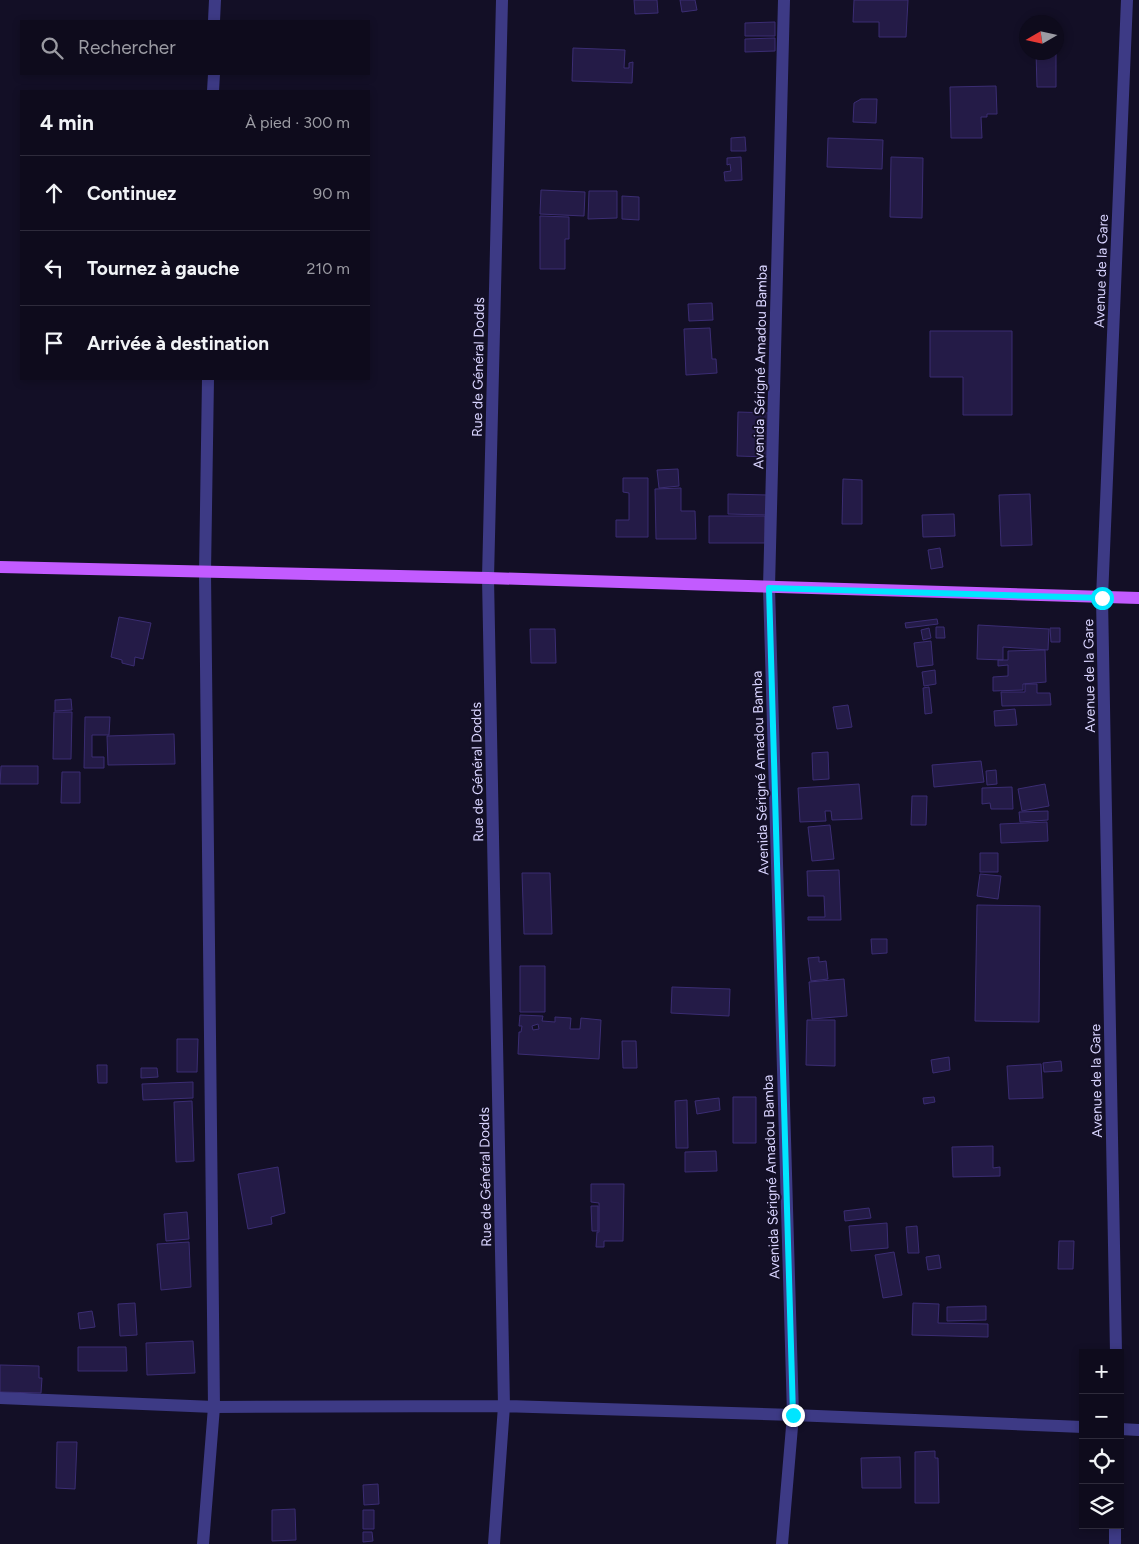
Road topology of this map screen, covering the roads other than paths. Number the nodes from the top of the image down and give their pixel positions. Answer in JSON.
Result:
{"nodes":[{"id":1,"x":215,"y":0,"type":"edge"},
{"id":2,"x":502,"y":0,"type":"edge"},
{"id":3,"x":784,"y":0,"type":"edge"},
{"id":4,"x":1127,"y":0,"type":"edge"},
{"id":5,"x":214,"y":20,"type":"edge"},
{"id":6,"x":214,"y":75,"type":"edge"},
{"id":7,"x":213,"y":90,"type":"edge"},
{"id":8,"x":208,"y":380,"type":"edge"},
{"id":9,"x":0,"y":567,"type":"edge"},
{"id":10,"x":205,"y":573,"type":"junction"},
{"id":11,"x":488,"y":578,"type":"junction"},
{"id":12,"x":769,"y":588,"type":"junction"},
{"id":13,"x":1102,"y":598,"type":"junction"},
{"id":14,"x":1139,"y":598,"type":"edge"},
{"id":15,"x":1116,"y":1349,"type":"edge"},
{"id":16,"x":0,"y":1398,"type":"edge"},
{"id":17,"x":504,"y":1406,"type":"junction"},
{"id":18,"x":214,"y":1407,"type":"junction"},
{"id":19,"x":793,"y":1415,"type":"junction"},
{"id":20,"x":1079,"y":1427,"type":"edge"},
{"id":21,"x":1124,"y":1428,"type":"edge"},
{"id":22,"x":1139,"y":1430,"type":"edge"},
{"id":23,"x":1115,"y":1529,"type":"edge"},
{"id":24,"x":203,"y":1544,"type":"edge"},
{"id":25,"x":494,"y":1544,"type":"edge"},
{"id":26,"x":782,"y":1544,"type":"edge"},
{"id":27,"x":1115,"y":1544,"type":"edge"}],
"edges":[{"from":1,"to":5,"type":"street"},
{"from":2,"to":11,"type":"street","name":"Rue de Général Dodds"},
{"from":3,"to":12,"type":"street","name":"Avenida Sérigné Amadou Bamba"},
{"from":4,"to":13,"type":"street","name":"Avenue de la Gare"},
{"from":6,"to":7,"type":"street"},
{"from":8,"to":10,"type":"street"},
{"from":9,"to":10,"type":"main road"},
{"from":10,"to":11,"type":"main road"},
{"from":10,"to":18,"type":"street"},
{"from":11,"to":12,"type":"main road"},
{"from":11,"to":17,"type":"street","name":"Rue de Général Dodds"},
{"from":12,"to":13,"type":"main road"},
{"from":12,"to":19,"type":"street","name":"Avenida Sérigné Amadou Bamba"},
{"from":13,"to":14,"type":"main road"},
{"from":13,"to":15,"type":"street","name":"Avenue de la Gare"},
{"from":16,"to":18,"type":"street"},
{"from":17,"to":18,"type":"street"},
{"from":17,"to":19,"type":"street"},
{"from":17,"to":25,"type":"street","name":"Rue de Général Dodds"},
{"from":18,"to":24,"type":"street"},
{"from":19,"to":20,"type":"street"},
{"from":19,"to":26,"type":"street","name":"Avenida Sérigné Amadou Bamba"},
{"from":21,"to":22,"type":"street"},
{"from":23,"to":27,"type":"street"}]}
